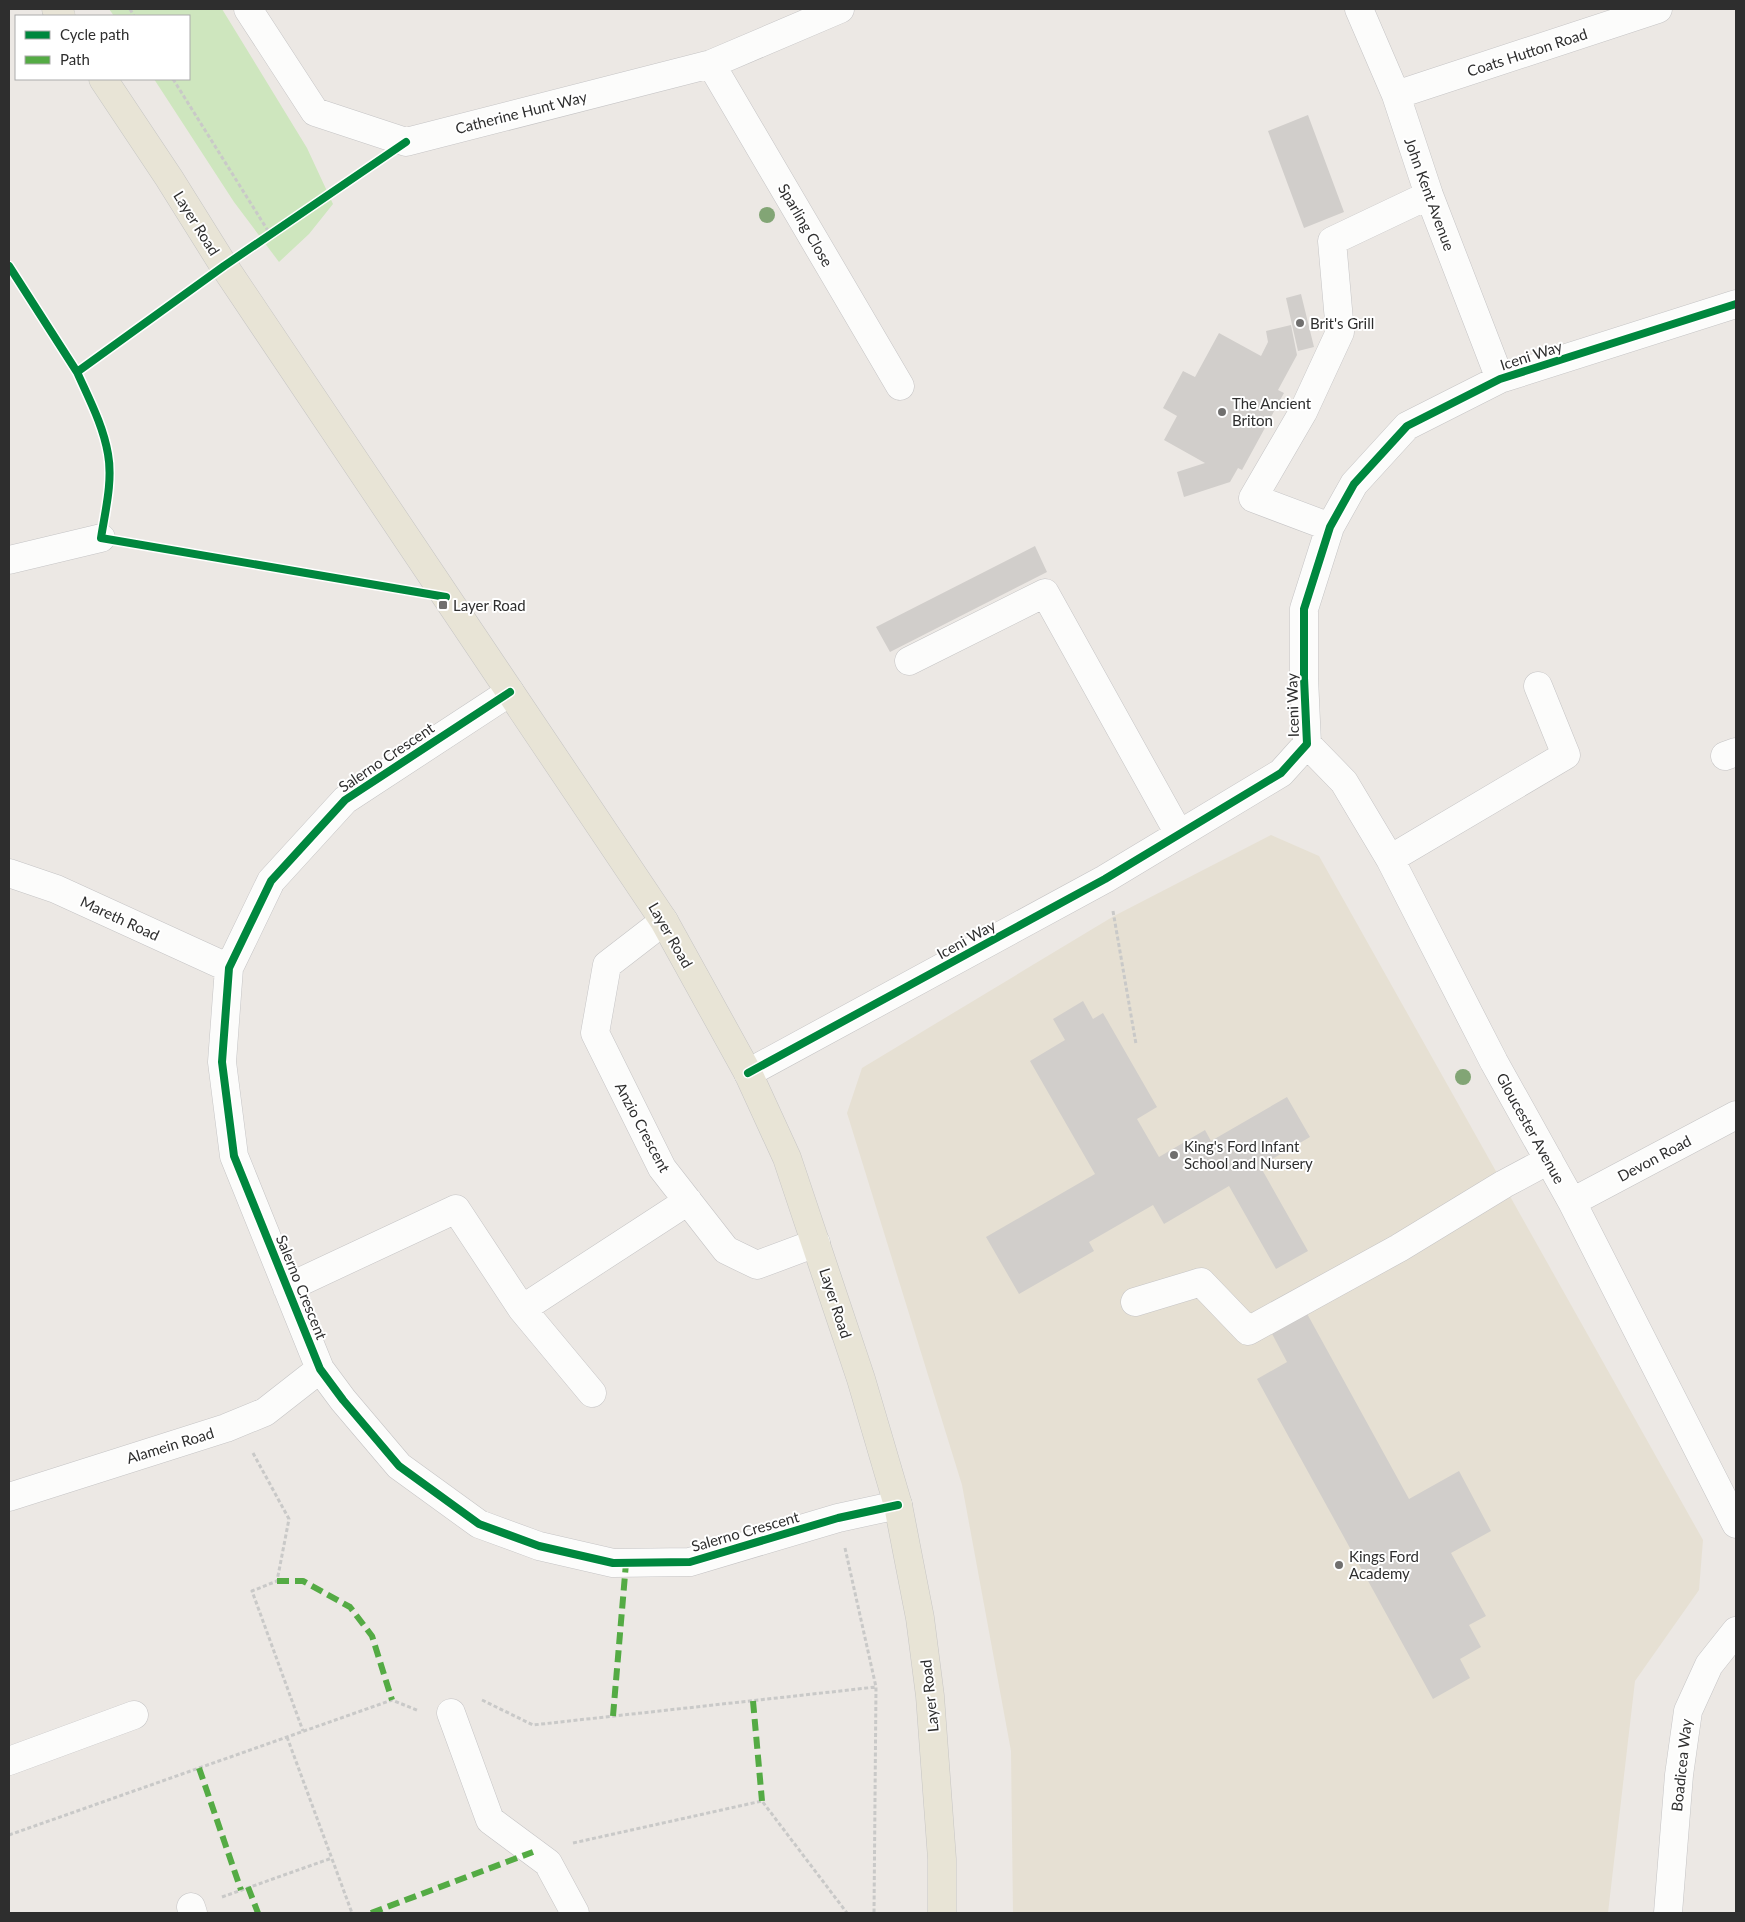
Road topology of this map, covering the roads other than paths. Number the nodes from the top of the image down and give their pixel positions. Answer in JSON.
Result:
{"nodes":[{"id":1,"x":248,"y":9,"type":"edge"},
{"id":2,"x":840,"y":9,"type":"edge"},
{"id":3,"x":1359,"y":9,"type":"edge"},
{"id":4,"x":1658,"y":9,"type":"edge"},
{"id":5,"x":711,"y":64,"type":"junction"},
{"id":6,"x":104,"y":80,"type":"edge"},
{"id":7,"x":1396,"y":96,"type":"junction"},
{"id":8,"x":1428,"y":195,"type":"junction"},
{"id":9,"x":1736,"y":304,"type":"edge"},
{"id":10,"x":1500,"y":379,"type":"junction"},
{"id":11,"x":900,"y":386,"type":"dead end"},
{"id":12,"x":1330,"y":527,"type":"junction"},
{"id":13,"x":101,"y":538,"type":"dead end"},
{"id":14,"x":9,"y":560,"type":"edge"},
{"id":15,"x":909,"y":662,"type":"dead end"},
{"id":16,"x":1538,"y":686,"type":"dead end"},
{"id":17,"x":510,"y":692,"type":"junction"},
{"id":18,"x":1307,"y":744,"type":"junction"},
{"id":19,"x":1179,"y":834,"type":"junction"},
{"id":20,"x":1390,"y":859,"type":"junction"},
{"id":21,"x":9,"y":872,"type":"edge"},
{"id":22,"x":664,"y":921,"type":"junction"},
{"id":23,"x":229,"y":968,"type":"junction"},
{"id":24,"x":748,"y":1073,"type":"junction"},
{"id":25,"x":1736,"y":1115,"type":"edge"},
{"id":26,"x":1549,"y":1160,"type":"junction"},
{"id":27,"x":688,"y":1201,"type":"junction"},
{"id":28,"x":1572,"y":1202,"type":"junction"},
{"id":29,"x":816,"y":1243,"type":"junction"},
{"id":30,"x":287,"y":1288,"type":"junction"},
{"id":31,"x":1135,"y":1302,"type":"dead end"},
{"id":32,"x":522,"y":1309,"type":"junction"},
{"id":33,"x":320,"y":1369,"type":"junction"},
{"id":34,"x":592,"y":1393,"type":"dead end"},
{"id":35,"x":9,"y":1497,"type":"edge"},
{"id":36,"x":898,"y":1505,"type":"junction"},
{"id":37,"x":1736,"y":1524,"type":"edge"},
{"id":38,"x":1736,"y":1631,"type":"edge"},
{"id":39,"x":451,"y":1713,"type":"dead end"},
{"id":40,"x":134,"y":1715,"type":"dead end"},
{"id":41,"x":9,"y":1762,"type":"edge"},
{"id":42,"x":575,"y":1913,"type":"edge"},
{"id":43,"x":942,"y":1913,"type":"edge"},
{"id":44,"x":1668,"y":1913,"type":"edge"}],
"edges":[{"from":1,"to":5,"type":"street","name":"Catherine Hunt Way"},
{"from":2,"to":5,"type":"street","name":"Catherine Hunt Way"},
{"from":3,"to":7,"type":"street","name":"John Kent Avenue"},
{"from":4,"to":7,"type":"street","name":"Coats Hutton Road"},
{"from":5,"to":11,"type":"street","name":"Sparling Close"},
{"from":6,"to":17,"type":"main road","name":"Layer Road"},
{"from":7,"to":8,"type":"street","name":"John Kent Avenue"},
{"from":8,"to":10,"type":"street","name":"John Kent Avenue"},
{"from":8,"to":12,"type":"street"},
{"from":9,"to":10,"type":"street","name":"Iceni Way"},
{"from":10,"to":12,"type":"street","name":"Iceni Way"},
{"from":12,"to":18,"type":"street","name":"Iceni Way"},
{"from":13,"to":14,"type":"street"},
{"from":15,"to":19,"type":"street"},
{"from":16,"to":20,"type":"street"},
{"from":17,"to":22,"type":"main road","name":"Layer Road"},
{"from":17,"to":23,"type":"street","name":"Salerno Crescent"},
{"from":18,"to":19,"type":"street","name":"Iceni Way"},
{"from":18,"to":20,"type":"street","name":"Gloucester Avenue"},
{"from":19,"to":24,"type":"street","name":"Iceni Way"},
{"from":20,"to":26,"type":"street","name":"Gloucester Avenue"},
{"from":21,"to":23,"type":"street","name":"Mareth Road"},
{"from":22,"to":24,"type":"main road","name":"Layer Road"},
{"from":22,"to":27,"type":"street","name":"Anzio Crescent"},
{"from":23,"to":30,"type":"street","name":"Salerno Crescent"},
{"from":24,"to":29,"type":"main road","name":"Layer Road"},
{"from":25,"to":28,"type":"street","name":"Devon Road"},
{"from":26,"to":28,"type":"street","name":"Gloucester Avenue"},
{"from":26,"to":31,"type":"street"},
{"from":27,"to":29,"type":"street","name":"Anzio Crescent"},
{"from":27,"to":32,"type":"street"},
{"from":28,"to":37,"type":"street","name":"Gloucester Avenue"},
{"from":29,"to":36,"type":"main road","name":"Layer Road"},
{"from":30,"to":32,"type":"street"},
{"from":30,"to":33,"type":"street","name":"Salerno Crescent"},
{"from":32,"to":34,"type":"street"},
{"from":33,"to":35,"type":"street","name":"Alamein Road"},
{"from":33,"to":36,"type":"street","name":"Salerno Crescent"},
{"from":36,"to":43,"type":"main road","name":"Layer Road"},
{"from":38,"to":44,"type":"street","name":"Boadicea Way"},
{"from":39,"to":42,"type":"street"},
{"from":40,"to":41,"type":"street"}]}
